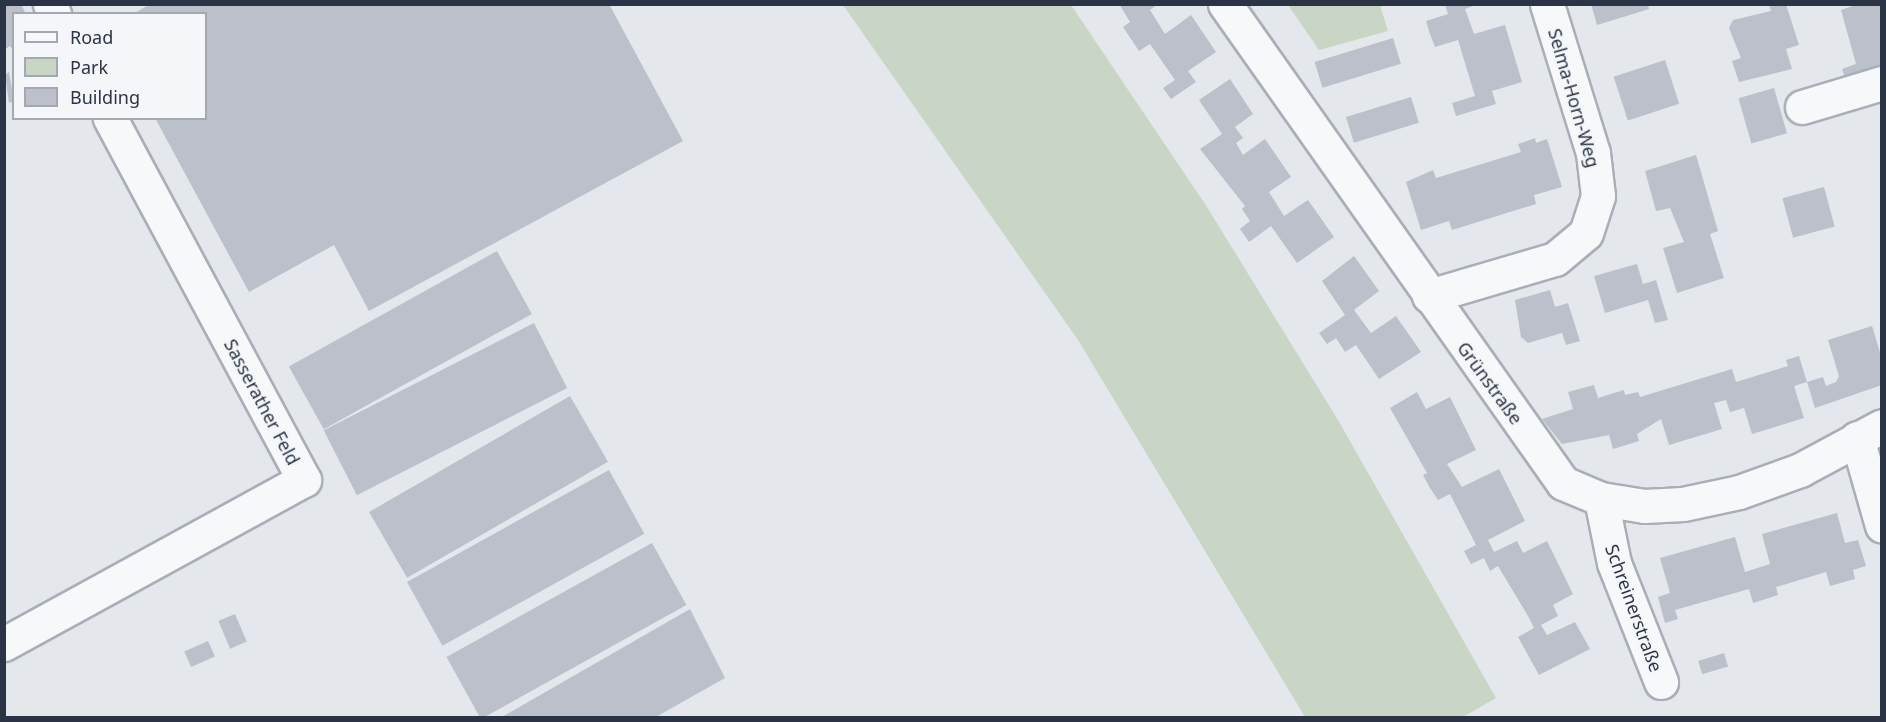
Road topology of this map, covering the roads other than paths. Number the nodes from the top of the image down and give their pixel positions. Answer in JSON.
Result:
{"nodes":[{"id":1,"x":1226,"y":4,"type":"edge"},
{"id":2,"x":1547,"y":4,"type":"edge"},
{"id":3,"x":1881,"y":83,"type":"edge"},
{"id":4,"x":1802,"y":107,"type":"dead end"},
{"id":5,"x":111,"y":120,"type":"edge"},
{"id":6,"x":1429,"y":296,"type":"junction"},
{"id":7,"x":1869,"y":432,"type":"edge"},
{"id":8,"x":1600,"y":499,"type":"junction"},
{"id":9,"x":1881,"y":526,"type":"edge"},
{"id":10,"x":4,"y":644,"type":"edge"},
{"id":11,"x":1661,"y":682,"type":"dead end"}],
"edges":[{"from":1,"to":6,"type":"street","name":"Grünstraße"},
{"from":2,"to":6,"type":"street","name":"Selma-Horn-Weg"},
{"from":3,"to":4,"type":"street"},
{"from":5,"to":10,"type":"street","name":"Sasserather Feld"},
{"from":6,"to":8,"type":"street","name":"Grünstraße"},
{"from":7,"to":8,"type":"street","name":"Grünstraße"},
{"from":7,"to":9,"type":"street"},
{"from":8,"to":11,"type":"street","name":"Schreinerstraße"}]}
